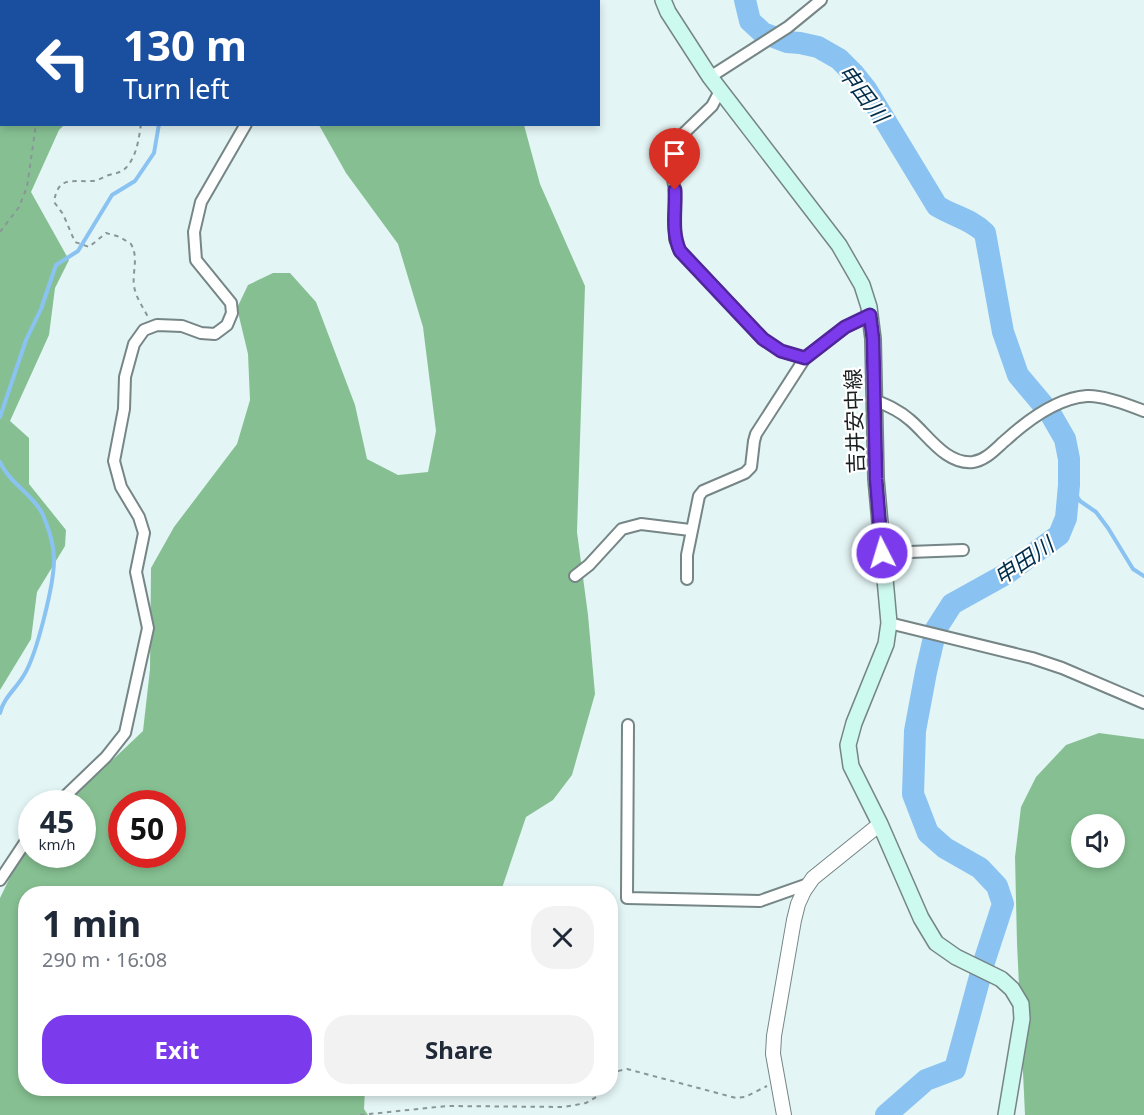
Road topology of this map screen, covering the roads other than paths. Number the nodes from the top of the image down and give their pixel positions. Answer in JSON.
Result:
{"nodes":[{"id":1,"x":663,"y":0,"type":"edge"},
{"id":2,"x":821,"y":0,"type":"edge"},
{"id":3,"x":710,"y":77,"type":"junction"},
{"id":4,"x":720,"y":91,"type":"junction"},
{"id":5,"x":245,"y":126,"type":"edge"},
{"id":6,"x":870,"y":315,"type":"junction"},
{"id":7,"x":805,"y":358,"type":"junction"},
{"id":8,"x":874,"y":400,"type":"junction"},
{"id":9,"x":1144,"y":411,"type":"edge"},
{"id":10,"x":690,"y":530,"type":"junction"},
{"id":11,"x":963,"y":549,"type":"dead end"},
{"id":12,"x":882,"y":553,"type":"junction"},
{"id":13,"x":575,"y":576,"type":"dead end"},
{"id":14,"x":687,"y":579,"type":"dead end"},
{"id":15,"x":889,"y":623,"type":"junction"},
{"id":16,"x":1144,"y":703,"type":"edge"},
{"id":17,"x":628,"y":725,"type":"dead end"},
{"id":18,"x":72,"y":790,"type":"edge"},
{"id":19,"x":880,"y":824,"type":"junction"},
{"id":20,"x":18,"y":853,"type":"edge"},
{"id":21,"x":0,"y":880,"type":"edge"},
{"id":22,"x":808,"y":884,"type":"junction"},
{"id":23,"x":784,"y":1115,"type":"edge"},
{"id":24,"x":1006,"y":1115,"type":"edge"}],
"edges":[{"from":1,"to":3,"type":"main road","name":"吉井安中線"},
{"from":2,"to":3,"type":"street"},
{"from":3,"to":4,"type":"main road","name":"吉井安中線"},
{"from":4,"to":6,"type":"main road","name":"吉井安中線"},
{"from":4,"to":7,"type":"street"},
{"from":5,"to":18,"type":"street"},
{"from":6,"to":7,"type":"street"},
{"from":6,"to":8,"type":"main road","name":"吉井安中線"},
{"from":7,"to":10,"type":"street"},
{"from":8,"to":9,"type":"street"},
{"from":8,"to":12,"type":"main road","name":"吉井安中線"},
{"from":10,"to":13,"type":"street"},
{"from":10,"to":14,"type":"street"},
{"from":11,"to":12,"type":"street"},
{"from":12,"to":15,"type":"main road","name":"吉井安中線"},
{"from":15,"to":16,"type":"street"},
{"from":15,"to":19,"type":"main road","name":"吉井安中線"},
{"from":17,"to":22,"type":"street"},
{"from":19,"to":22,"type":"street"},
{"from":19,"to":24,"type":"main road","name":"吉井安中線"},
{"from":20,"to":21,"type":"street"},
{"from":22,"to":23,"type":"street"}]}
